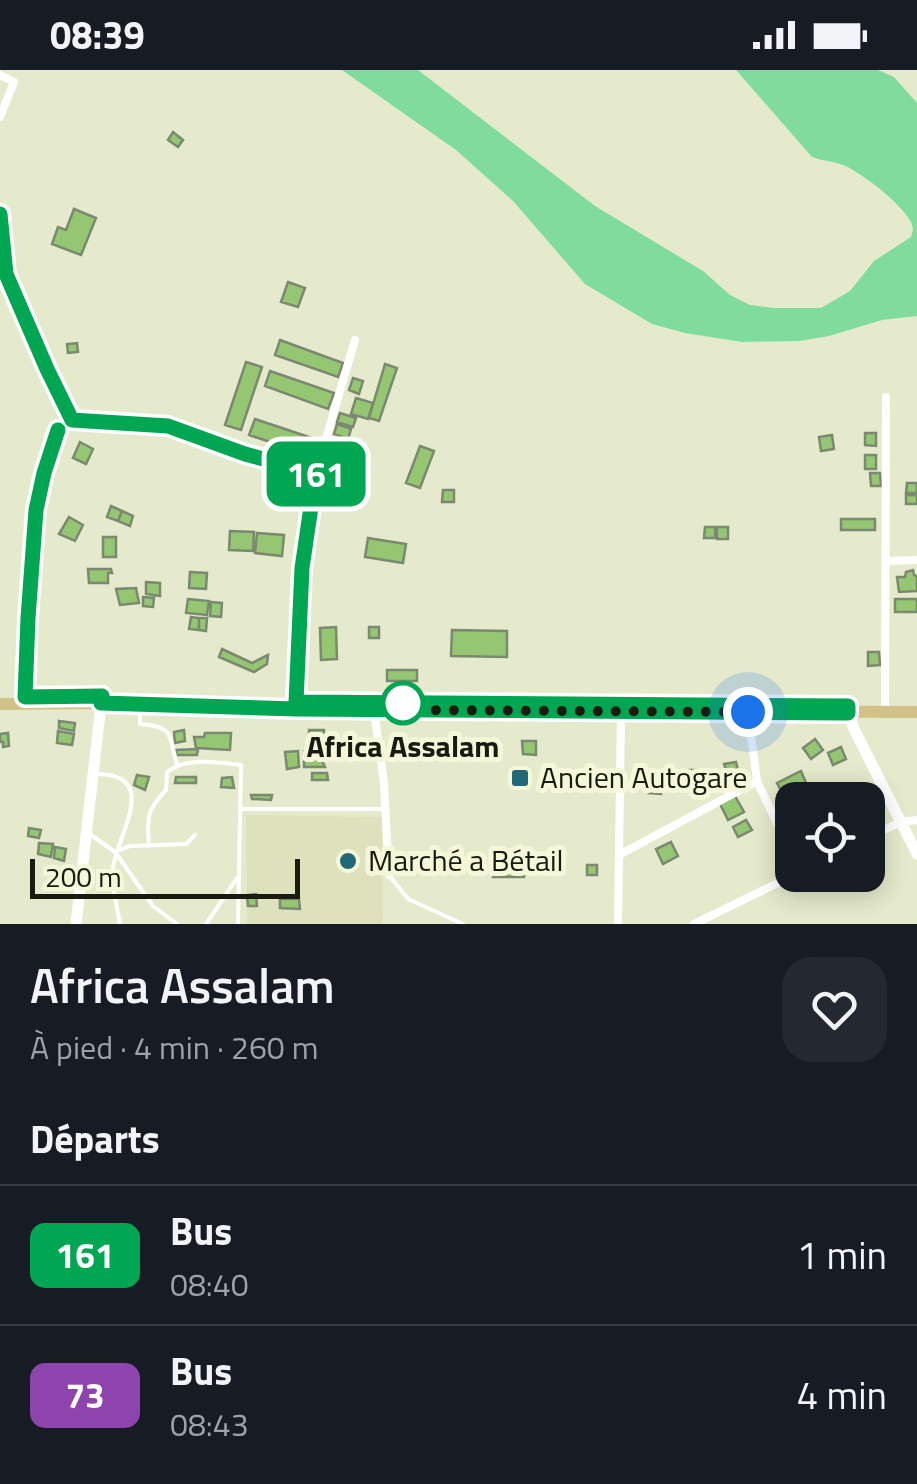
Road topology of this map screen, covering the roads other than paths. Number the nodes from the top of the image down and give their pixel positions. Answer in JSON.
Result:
{"nodes":[{"id":1,"x":0,"y":75,"type":"edge"},
{"id":2,"x":0,"y":118,"type":"edge"},
{"id":3,"x":0,"y":214,"type":"edge"},
{"id":4,"x":355,"y":340,"type":"dead end"},
{"id":5,"x":886,"y":397,"type":"dead end"},
{"id":6,"x":72,"y":420,"type":"junction"},
{"id":7,"x":316,"y":473,"type":"junction"},
{"id":8,"x":886,"y":560,"type":"junction"},
{"id":9,"x":917,"y":560,"type":"edge"},
{"id":10,"x":25,"y":697,"type":"junction"},
{"id":11,"x":0,"y":700,"type":"edge"},
{"id":12,"x":101,"y":700,"type":"junction"},
{"id":13,"x":140,"y":704,"type":"junction"},
{"id":14,"x":296,"y":706,"type":"junction"},
{"id":15,"x":373,"y":706,"type":"junction"},
{"id":16,"x":885,"y":706,"type":"junction"},
{"id":17,"x":917,"y":709,"type":"edge"},
{"id":18,"x":848,"y":710,"type":"junction"},
{"id":19,"x":621,"y":712,"type":"junction"},
{"id":20,"x":748,"y":712,"type":"junction"},
{"id":21,"x":177,"y":764,"type":"junction"},
{"id":22,"x":93,"y":774,"type":"junction"},
{"id":23,"x":758,"y":781,"type":"junction"},
{"id":24,"x":240,"y":809,"type":"junction"},
{"id":25,"x":386,"y":809,"type":"junction"},
{"id":26,"x":775,"y":818,"type":"edge"},
{"id":27,"x":917,"y":820,"type":"edge"},
{"id":28,"x":900,"y":822,"type":"junction"},
{"id":29,"x":885,"y":830,"type":"edge"},
{"id":30,"x":86,"y":832,"type":"junction"},
{"id":31,"x":195,"y":835,"type":"dead end"},
{"id":32,"x":148,"y":846,"type":"junction"},
{"id":33,"x":115,"y":852,"type":"junction"},
{"id":34,"x":621,"y":854,"type":"junction"},
{"id":35,"x":917,"y":854,"type":"edge"},
{"id":36,"x":238,"y":875,"type":"junction"},
{"id":37,"x":389,"y":875,"type":"joint"},
{"id":38,"x":775,"y":884,"type":"edge"},
{"id":39,"x":76,"y":924,"type":"edge"},
{"id":40,"x":120,"y":924,"type":"edge"},
{"id":41,"x":176,"y":924,"type":"edge"},
{"id":42,"x":206,"y":924,"type":"edge"},
{"id":43,"x":238,"y":924,"type":"edge"},
{"id":44,"x":463,"y":924,"type":"edge"},
{"id":45,"x":618,"y":924,"type":"edge"},
{"id":46,"x":694,"y":924,"type":"edge"}],
"edges":[{"from":1,"to":2,"type":"street"},
{"from":3,"to":6,"type":"street"},
{"from":4,"to":7,"type":"street"},
{"from":5,"to":8,"type":"street"},
{"from":6,"to":7,"type":"street"},
{"from":6,"to":10,"type":"street"},
{"from":7,"to":14,"type":"street"},
{"from":8,"to":9,"type":"street"},
{"from":8,"to":16,"type":"street"},
{"from":10,"to":11,"type":"main road"},
{"from":10,"to":12,"type":"main road"},
{"from":11,"to":12,"type":"main road"},
{"from":12,"to":13,"type":"main road"},
{"from":12,"to":14,"type":"main road"},
{"from":12,"to":22,"type":"main road"},
{"from":13,"to":14,"type":"main road"},
{"from":13,"to":21,"type":"lane"},
{"from":14,"to":15,"type":"main road"},
{"from":15,"to":18,"type":"main road"},
{"from":15,"to":19,"type":"main road"},
{"from":15,"to":25,"type":"street"},
{"from":16,"to":17,"type":"main road"},
{"from":16,"to":18,"type":"main road"},
{"from":17,"to":18,"type":"main road"},
{"from":18,"to":20,"type":"main road"},
{"from":18,"to":28,"type":"main road"},
{"from":19,"to":20,"type":"main road"},
{"from":19,"to":34,"type":"street"},
{"from":20,"to":23,"type":"street"},
{"from":21,"to":24,"type":"lane"},
{"from":21,"to":32,"type":"lane"},
{"from":22,"to":30,"type":"main road"},
{"from":22,"to":33,"type":"lane"},
{"from":23,"to":26,"type":"street"},
{"from":23,"to":34,"type":"street"},
{"from":24,"to":25,"type":"lane"},
{"from":24,"to":36,"type":"lane"},
{"from":25,"to":37,"type":"street"},
{"from":27,"to":28,"type":"street"},
{"from":28,"to":29,"type":"street"},
{"from":28,"to":35,"type":"main road"},
{"from":30,"to":33,"type":"lane"},
{"from":30,"to":39,"type":"main road"},
{"from":31,"to":32,"type":"lane"},
{"from":32,"to":33,"type":"lane"},
{"from":33,"to":40,"type":"lane"},
{"from":33,"to":41,"type":"lane"},
{"from":34,"to":45,"type":"street"},
{"from":36,"to":42,"type":"lane"},
{"from":36,"to":43,"type":"lane"},
{"from":37,"to":44,"type":"lane"},
{"from":38,"to":46,"type":"street"}]}
